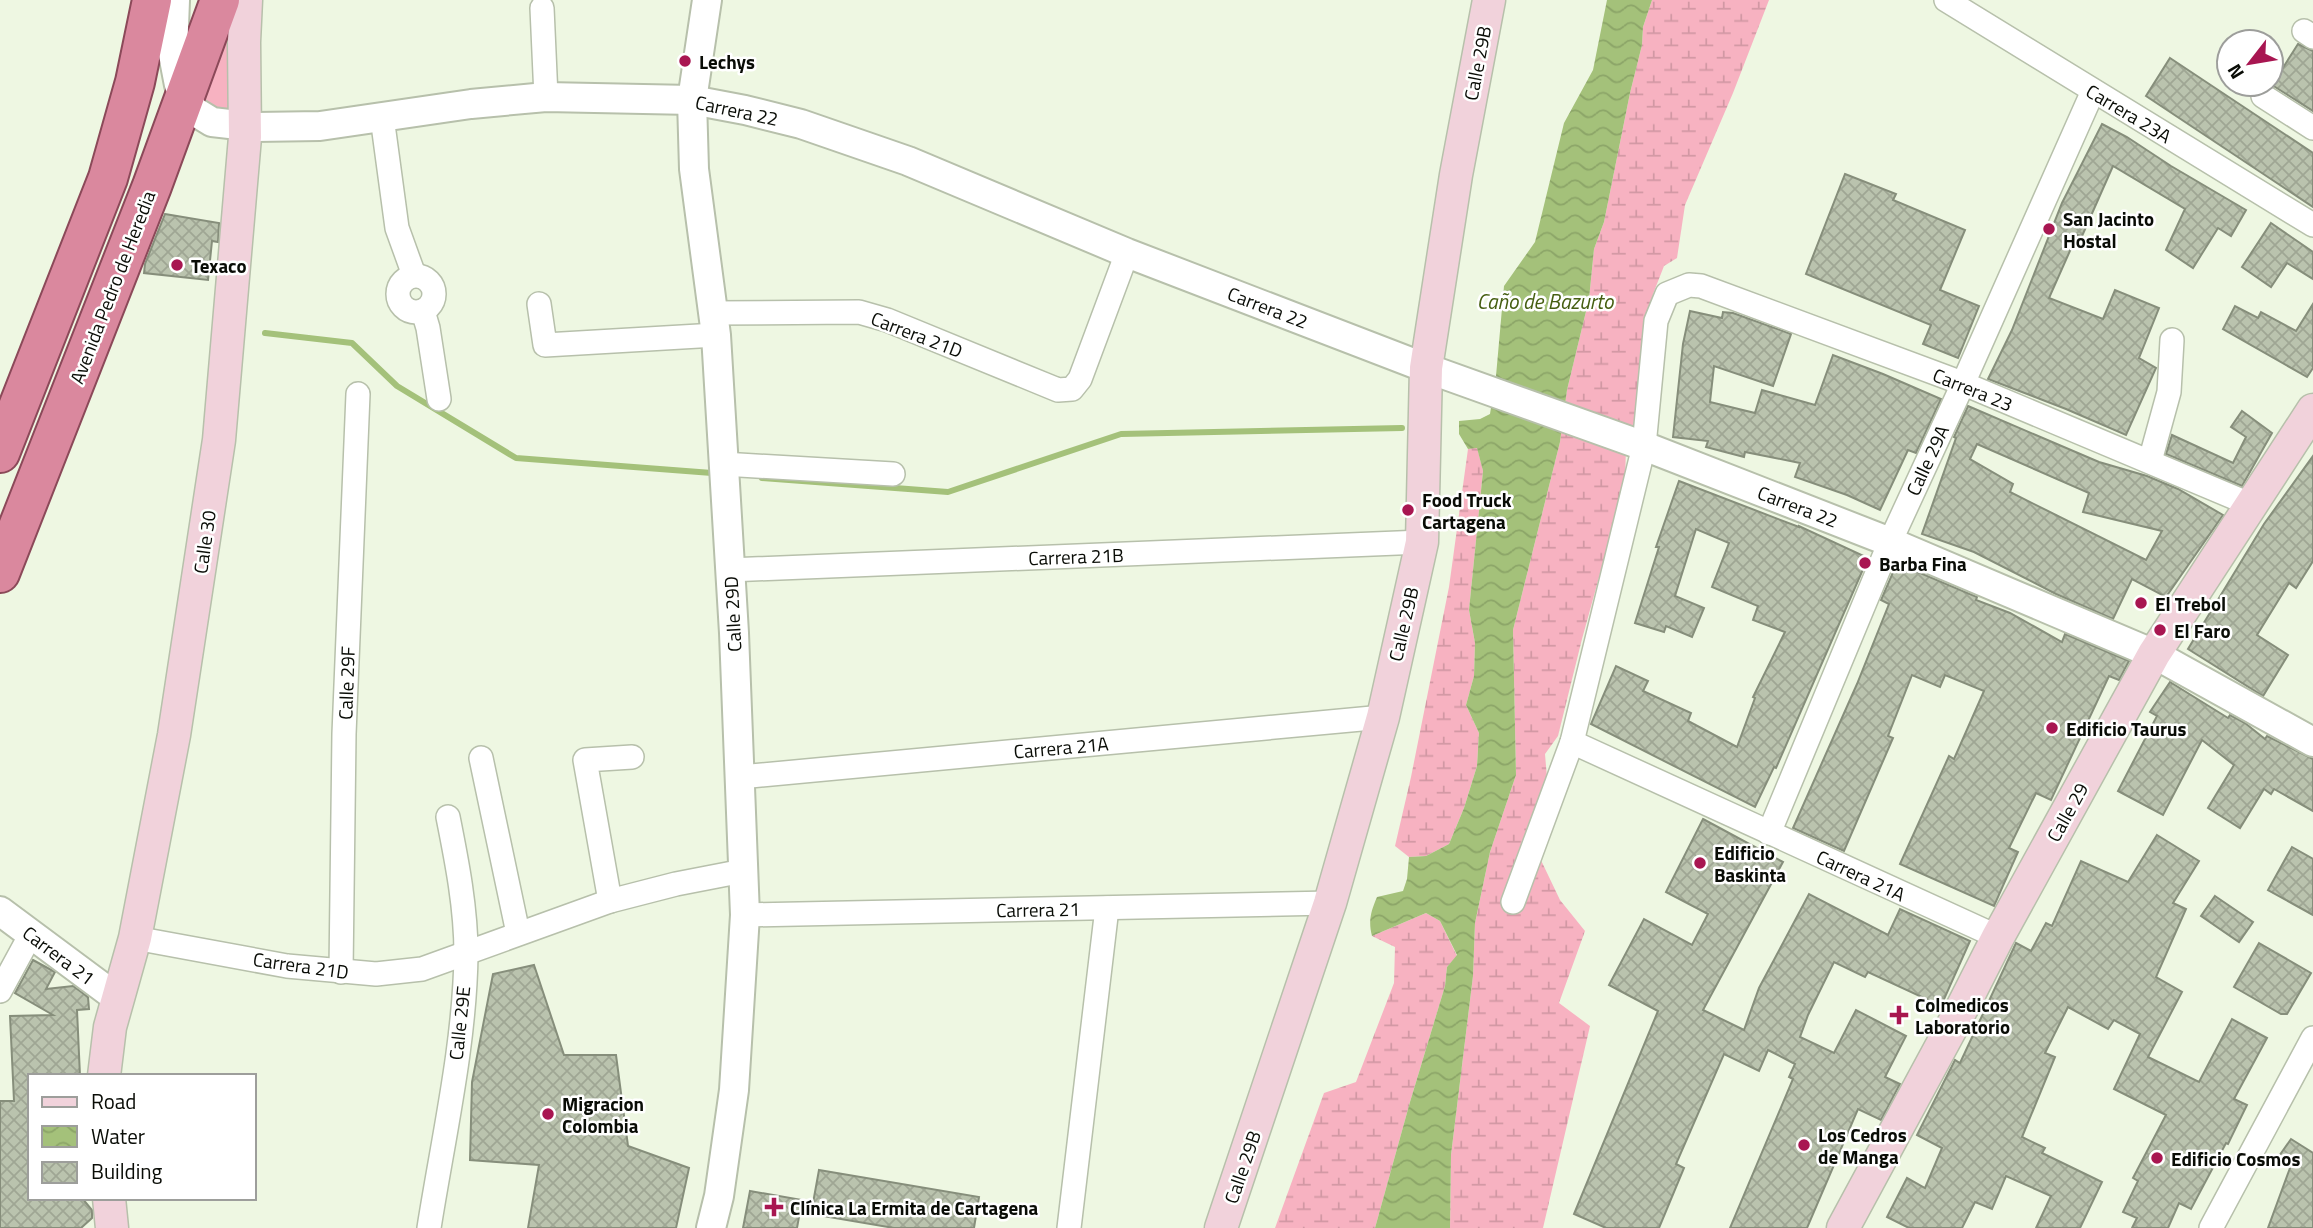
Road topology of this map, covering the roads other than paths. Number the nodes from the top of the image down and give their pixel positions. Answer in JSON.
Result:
{"nodes":[{"id":1,"x":152,"y":0,"type":"edge"},
{"id":2,"x":175,"y":0,"type":"edge"},
{"id":3,"x":220,"y":0,"type":"edge"},
{"id":4,"x":246,"y":0,"type":"edge"},
{"id":5,"x":707,"y":0,"type":"edge"},
{"id":6,"x":1489,"y":0,"type":"edge"},
{"id":7,"x":1946,"y":0,"type":"edge"},
{"id":8,"x":542,"y":9,"type":"dead end"},
{"id":9,"x":2093,"y":91,"type":"junction"},
{"id":10,"x":184,"y":97,"type":"junction"},
{"id":11,"x":546,"y":97,"type":"junction"},
{"id":12,"x":2266,"y":98,"type":"edge"},
{"id":13,"x":692,"y":100,"type":"junction"},
{"id":14,"x":382,"y":117,"type":"junction"},
{"id":15,"x":244,"y":126,"type":"junction"},
{"id":16,"x":2313,"y":128,"type":"edge"},
{"id":17,"x":2313,"y":225,"type":"edge"},
{"id":18,"x":1127,"y":253,"type":"junction"},
{"id":19,"x":539,"y":304,"type":"dead end"},
{"id":20,"x":714,"y":324,"type":"junction"},
{"id":21,"x":2172,"y":340,"type":"dead end"},
{"id":22,"x":1426,"y":368,"type":"junction"},
{"id":23,"x":1962,"y":383,"type":"junction"},
{"id":24,"x":358,"y":394,"type":"dead end"},
{"id":25,"x":439,"y":399,"type":"dead end"},
{"id":26,"x":2313,"y":410,"type":"edge"},
{"id":27,"x":1635,"y":443,"type":"junction"},
{"id":28,"x":0,"y":453,"type":"edge"},
{"id":29,"x":2150,"y":461,"type":"junction"},
{"id":30,"x":723,"y":464,"type":"junction"},
{"id":31,"x":893,"y":474,"type":"dead end"},
{"id":32,"x":2252,"y":505,"type":"junction"},
{"id":33,"x":1422,"y":541,"type":"junction"},
{"id":34,"x":1890,"y":542,"type":"junction"},
{"id":35,"x":729,"y":570,"type":"junction"},
{"id":36,"x":0,"y":573,"type":"edge"},
{"id":37,"x":2154,"y":654,"type":"junction"},
{"id":38,"x":1383,"y":717,"type":"junction"},
{"id":39,"x":1572,"y":742,"type":"junction"},
{"id":40,"x":2313,"y":742,"type":"edge"},
{"id":41,"x":632,"y":757,"type":"dead end"},
{"id":42,"x":481,"y":758,"type":"dead end"},
{"id":43,"x":740,"y":777,"type":"junction"},
{"id":44,"x":448,"y":817,"type":"dead end"},
{"id":45,"x":1769,"y":833,"type":"junction"},
{"id":46,"x":743,"y":871,"type":"junction"},
{"id":47,"x":610,"y":901,"type":"junction"},
{"id":48,"x":1513,"y":902,"type":"dead end"},
{"id":49,"x":1331,"y":903,"type":"junction"},
{"id":50,"x":1107,"y":908,"type":"junction"},
{"id":51,"x":0,"y":911,"type":"edge"},
{"id":52,"x":746,"y":915,"type":"junction"},
{"id":53,"x":518,"y":933,"type":"junction"},
{"id":54,"x":31,"y":934,"type":"junction"},
{"id":55,"x":1998,"y":937,"type":"junction"},
{"id":56,"x":135,"y":938,"type":"junction"},
{"id":57,"x":466,"y":954,"type":"junction"},
{"id":58,"x":341,"y":972,"type":"junction"},
{"id":59,"x":0,"y":991,"type":"edge"},
{"id":60,"x":117,"y":998,"type":"junction"},
{"id":61,"x":2313,"y":1038,"type":"edge"},
{"id":62,"x":104,"y":1074,"type":"edge"},
{"id":63,"x":109,"y":1200,"type":"edge"},
{"id":64,"x":112,"y":1228,"type":"edge"},
{"id":65,"x":429,"y":1228,"type":"edge"},
{"id":66,"x":712,"y":1228,"type":"edge"},
{"id":67,"x":1069,"y":1228,"type":"edge"},
{"id":68,"x":1221,"y":1228,"type":"edge"},
{"id":69,"x":1843,"y":1228,"type":"edge"},
{"id":70,"x":2211,"y":1228,"type":"edge"}],
"edges":[{"from":1,"to":28,"type":"highway"},
{"from":2,"to":10,"type":"street"},
{"from":3,"to":10,"type":"highway","name":"Avenida Pedro de Heredia"},
{"from":4,"to":15,"type":"main road","name":"Calle 30"},
{"from":5,"to":13,"type":"street","name":"Calle 29D"},
{"from":6,"to":22,"type":"main road","name":"Calle 29B"},
{"from":7,"to":9,"type":"street","name":"Carrera 23A"},
{"from":8,"to":11,"type":"street"},
{"from":9,"to":17,"type":"street","name":"Carrera 23A"},
{"from":9,"to":23,"type":"street","name":"Calle 29A"},
{"from":10,"to":15,"type":"street","name":"Carrera 22"},
{"from":10,"to":36,"type":"highway","name":"Avenida Pedro de Heredia"},
{"from":11,"to":13,"type":"street","name":"Carrera 22"},
{"from":11,"to":14,"type":"street","name":"Carrera 22"},
{"from":12,"to":16,"type":"street"},
{"from":13,"to":18,"type":"street","name":"Carrera 22"},
{"from":13,"to":20,"type":"street","name":"Calle 29D"},
{"from":14,"to":15,"type":"street","name":"Carrera 22"},
{"from":14,"to":25,"type":"street"},
{"from":15,"to":56,"type":"main road","name":"Calle 30"},
{"from":18,"to":20,"type":"street","name":"Carrera 21D"},
{"from":18,"to":22,"type":"street","name":"Carrera 22"},
{"from":19,"to":20,"type":"street","name":"Carrera 21D"},
{"from":20,"to":30,"type":"street","name":"Calle 29D"},
{"from":21,"to":29,"type":"street"},
{"from":22,"to":27,"type":"street","name":"Carrera 22"},
{"from":22,"to":33,"type":"main road","name":"Calle 29B"},
{"from":23,"to":27,"type":"street","name":"Carrera 23"},
{"from":23,"to":29,"type":"street","name":"Carrera 23"},
{"from":23,"to":34,"type":"street","name":"Calle 29A"},
{"from":24,"to":58,"type":"street","name":"Calle 29F"},
{"from":26,"to":32,"type":"main road","name":"Calle 29"},
{"from":27,"to":34,"type":"street","name":"Carrera 22"},
{"from":27,"to":39,"type":"street"},
{"from":29,"to":32,"type":"street","name":"Carrera 23"},
{"from":30,"to":31,"type":"street"},
{"from":30,"to":35,"type":"street","name":"Calle 29D"},
{"from":32,"to":37,"type":"main road","name":"Calle 29"},
{"from":33,"to":35,"type":"street","name":"Carrera 21B"},
{"from":33,"to":38,"type":"main road","name":"Calle 29B"},
{"from":34,"to":37,"type":"street","name":"Carrera 22"},
{"from":34,"to":45,"type":"street","name":"Calle 29A"},
{"from":35,"to":43,"type":"street","name":"Calle 29D"},
{"from":37,"to":40,"type":"street","name":"Carrera 22"},
{"from":37,"to":55,"type":"main road","name":"Calle 29"},
{"from":38,"to":43,"type":"street","name":"Carrera 21A"},
{"from":38,"to":49,"type":"main road","name":"Calle 29B"},
{"from":39,"to":45,"type":"street","name":"Carrera 21A"},
{"from":39,"to":48,"type":"street"},
{"from":41,"to":47,"type":"street"},
{"from":42,"to":53,"type":"street"},
{"from":43,"to":46,"type":"street","name":"Calle 29D"},
{"from":44,"to":57,"type":"street","name":"Calle 29E"},
{"from":45,"to":55,"type":"street","name":"Carrera 21A"},
{"from":46,"to":47,"type":"street"},
{"from":46,"to":52,"type":"street","name":"Calle 29D"},
{"from":47,"to":53,"type":"street"},
{"from":49,"to":50,"type":"street","name":"Carrera 21"},
{"from":49,"to":68,"type":"main road","name":"Calle 29B"},
{"from":50,"to":52,"type":"street","name":"Carrera 21"},
{"from":50,"to":67,"type":"street"},
{"from":51,"to":54,"type":"street","name":"Carrera 21"},
{"from":52,"to":66,"type":"street","name":"Calle 29D"},
{"from":53,"to":57,"type":"street"},
{"from":54,"to":59,"type":"street"},
{"from":54,"to":60,"type":"street","name":"Carrera 21"},
{"from":55,"to":69,"type":"main road","name":"Calle 29"},
{"from":56,"to":58,"type":"street","name":"Carrera 21D"},
{"from":56,"to":60,"type":"main road","name":"Calle 30"},
{"from":57,"to":58,"type":"street","name":"Carrera 21D"},
{"from":57,"to":65,"type":"street","name":"Calle 29E"},
{"from":60,"to":62,"type":"main road","name":"Calle 30"},
{"from":61,"to":70,"type":"street"},
{"from":63,"to":64,"type":"main road"}]}
